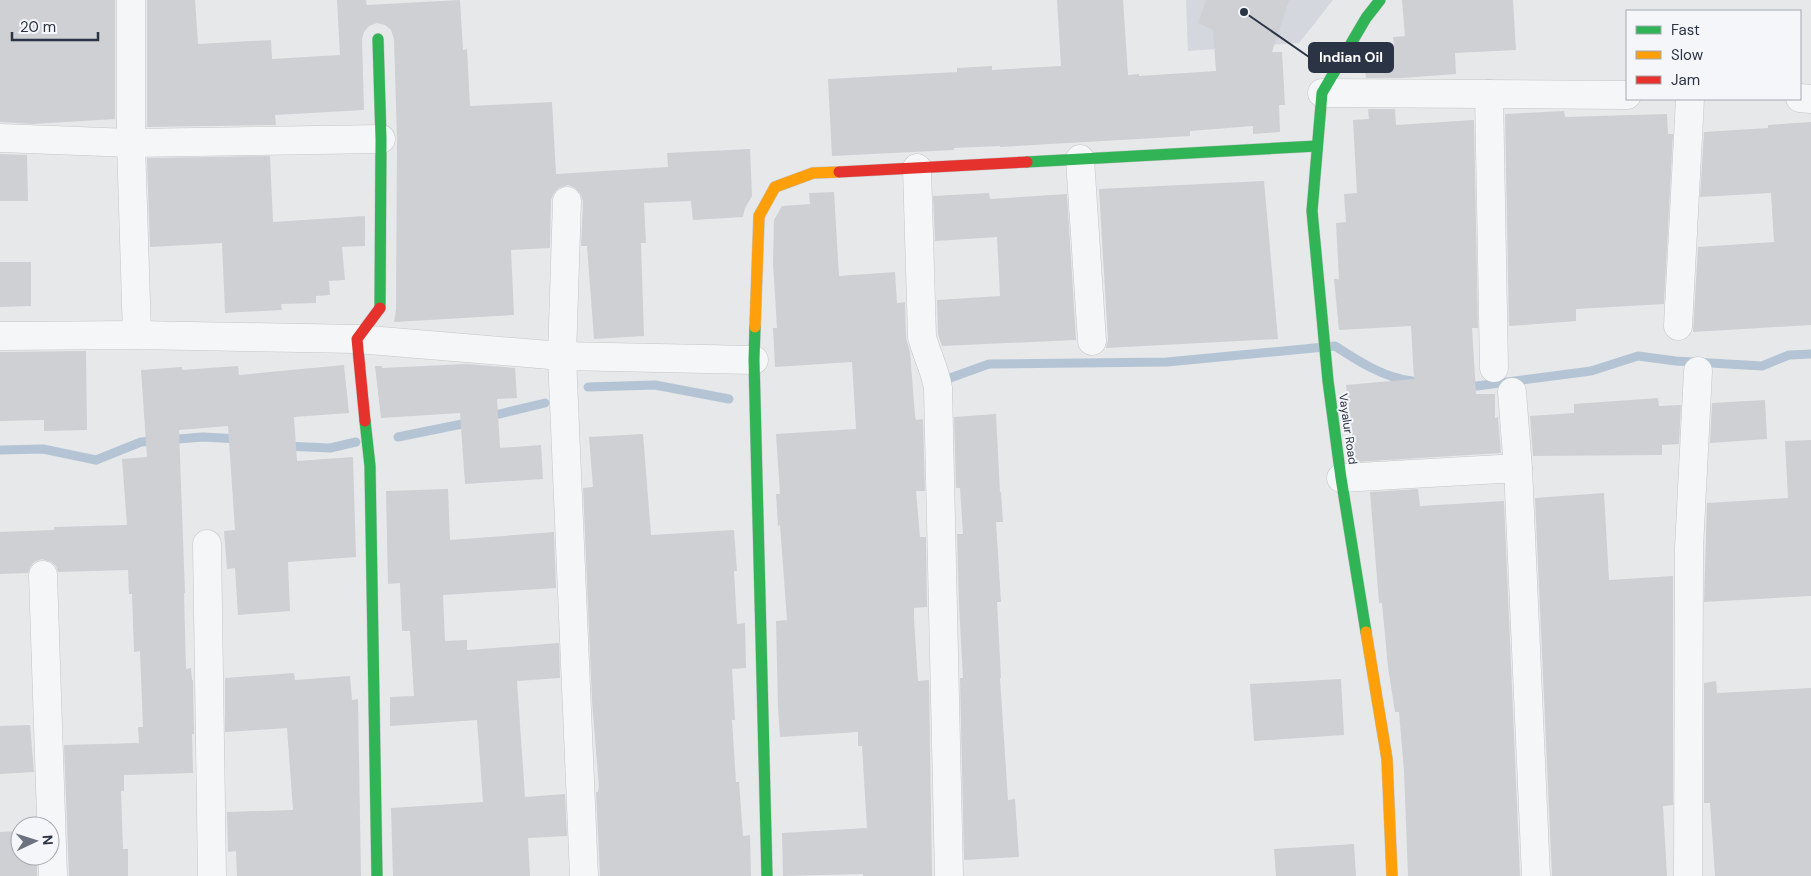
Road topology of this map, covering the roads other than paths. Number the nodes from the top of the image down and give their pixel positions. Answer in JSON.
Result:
{"nodes":[{"id":1,"x":131,"y":0,"type":"edge"},
{"id":2,"x":1380,"y":0,"type":"edge"},
{"id":3,"x":378,"y":39,"type":"dead end"},
{"id":4,"x":1322,"y":93,"type":"junction"},
{"id":5,"x":1490,"y":94,"type":"junction"},
{"id":6,"x":1626,"y":95,"type":"edge"},
{"id":7,"x":1690,"y":100,"type":"edge"},
{"id":8,"x":0,"y":138,"type":"edge"},
{"id":9,"x":381,"y":139,"type":"junction"},
{"id":10,"x":131,"y":144,"type":"junction"},
{"id":11,"x":1317,"y":146,"type":"junction"},
{"id":12,"x":1080,"y":159,"type":"junction"},
{"id":13,"x":917,"y":168,"type":"junction"},
{"id":14,"x":567,"y":201,"type":"dead end"},
{"id":15,"x":1678,"y":326,"type":"dead end"},
{"id":16,"x":137,"y":335,"type":"junction"},
{"id":17,"x":0,"y":336,"type":"edge"},
{"id":18,"x":358,"y":339,"type":"junction"},
{"id":19,"x":1092,"y":341,"type":"dead end"},
{"id":20,"x":562,"y":356,"type":"junction"},
{"id":21,"x":754,"y":360,"type":"junction"},
{"id":22,"x":1494,"y":368,"type":"dead end"},
{"id":23,"x":1698,"y":371,"type":"dead end"},
{"id":24,"x":1512,"y":392,"type":"dead end"},
{"id":25,"x":1518,"y":468,"type":"junction"},
{"id":26,"x":1341,"y":478,"type":"junction"},
{"id":27,"x":208,"y":544,"type":"dead end"},
{"id":28,"x":43,"y":575,"type":"dead end"},
{"id":29,"x":54,"y":876,"type":"edge"},
{"id":30,"x":212,"y":876,"type":"edge"},
{"id":31,"x":377,"y":876,"type":"edge"},
{"id":32,"x":584,"y":876,"type":"edge"},
{"id":33,"x":767,"y":876,"type":"edge"},
{"id":34,"x":949,"y":876,"type":"edge"},
{"id":35,"x":1392,"y":876,"type":"edge"},
{"id":36,"x":1536,"y":876,"type":"edge"},
{"id":37,"x":1688,"y":876,"type":"edge"}],
"edges":[{"from":1,"to":10,"type":"street"},
{"from":2,"to":4,"type":"street","name":"Vayalur Road"},
{"from":3,"to":9,"type":"street"},
{"from":4,"to":5,"type":"street"},
{"from":4,"to":11,"type":"street","name":"Vayalur Road"},
{"from":5,"to":6,"type":"street"},
{"from":5,"to":22,"type":"street"},
{"from":7,"to":15,"type":"street"},
{"from":8,"to":10,"type":"street"},
{"from":9,"to":10,"type":"street"},
{"from":9,"to":18,"type":"street"},
{"from":10,"to":16,"type":"street"},
{"from":11,"to":12,"type":"street"},
{"from":11,"to":26,"type":"street","name":"Vayalur Road"},
{"from":12,"to":13,"type":"street"},
{"from":12,"to":19,"type":"street"},
{"from":13,"to":21,"type":"street"},
{"from":13,"to":34,"type":"street"},
{"from":14,"to":20,"type":"street"},
{"from":16,"to":17,"type":"street"},
{"from":16,"to":18,"type":"street"},
{"from":18,"to":20,"type":"street"},
{"from":18,"to":31,"type":"street"},
{"from":20,"to":21,"type":"street"},
{"from":20,"to":32,"type":"street"},
{"from":21,"to":33,"type":"street"},
{"from":23,"to":37,"type":"street"},
{"from":24,"to":25,"type":"street"},
{"from":25,"to":26,"type":"street"},
{"from":25,"to":36,"type":"street"},
{"from":26,"to":35,"type":"street","name":"Vayalur Road"},
{"from":27,"to":30,"type":"street"},
{"from":28,"to":29,"type":"street"}]}
